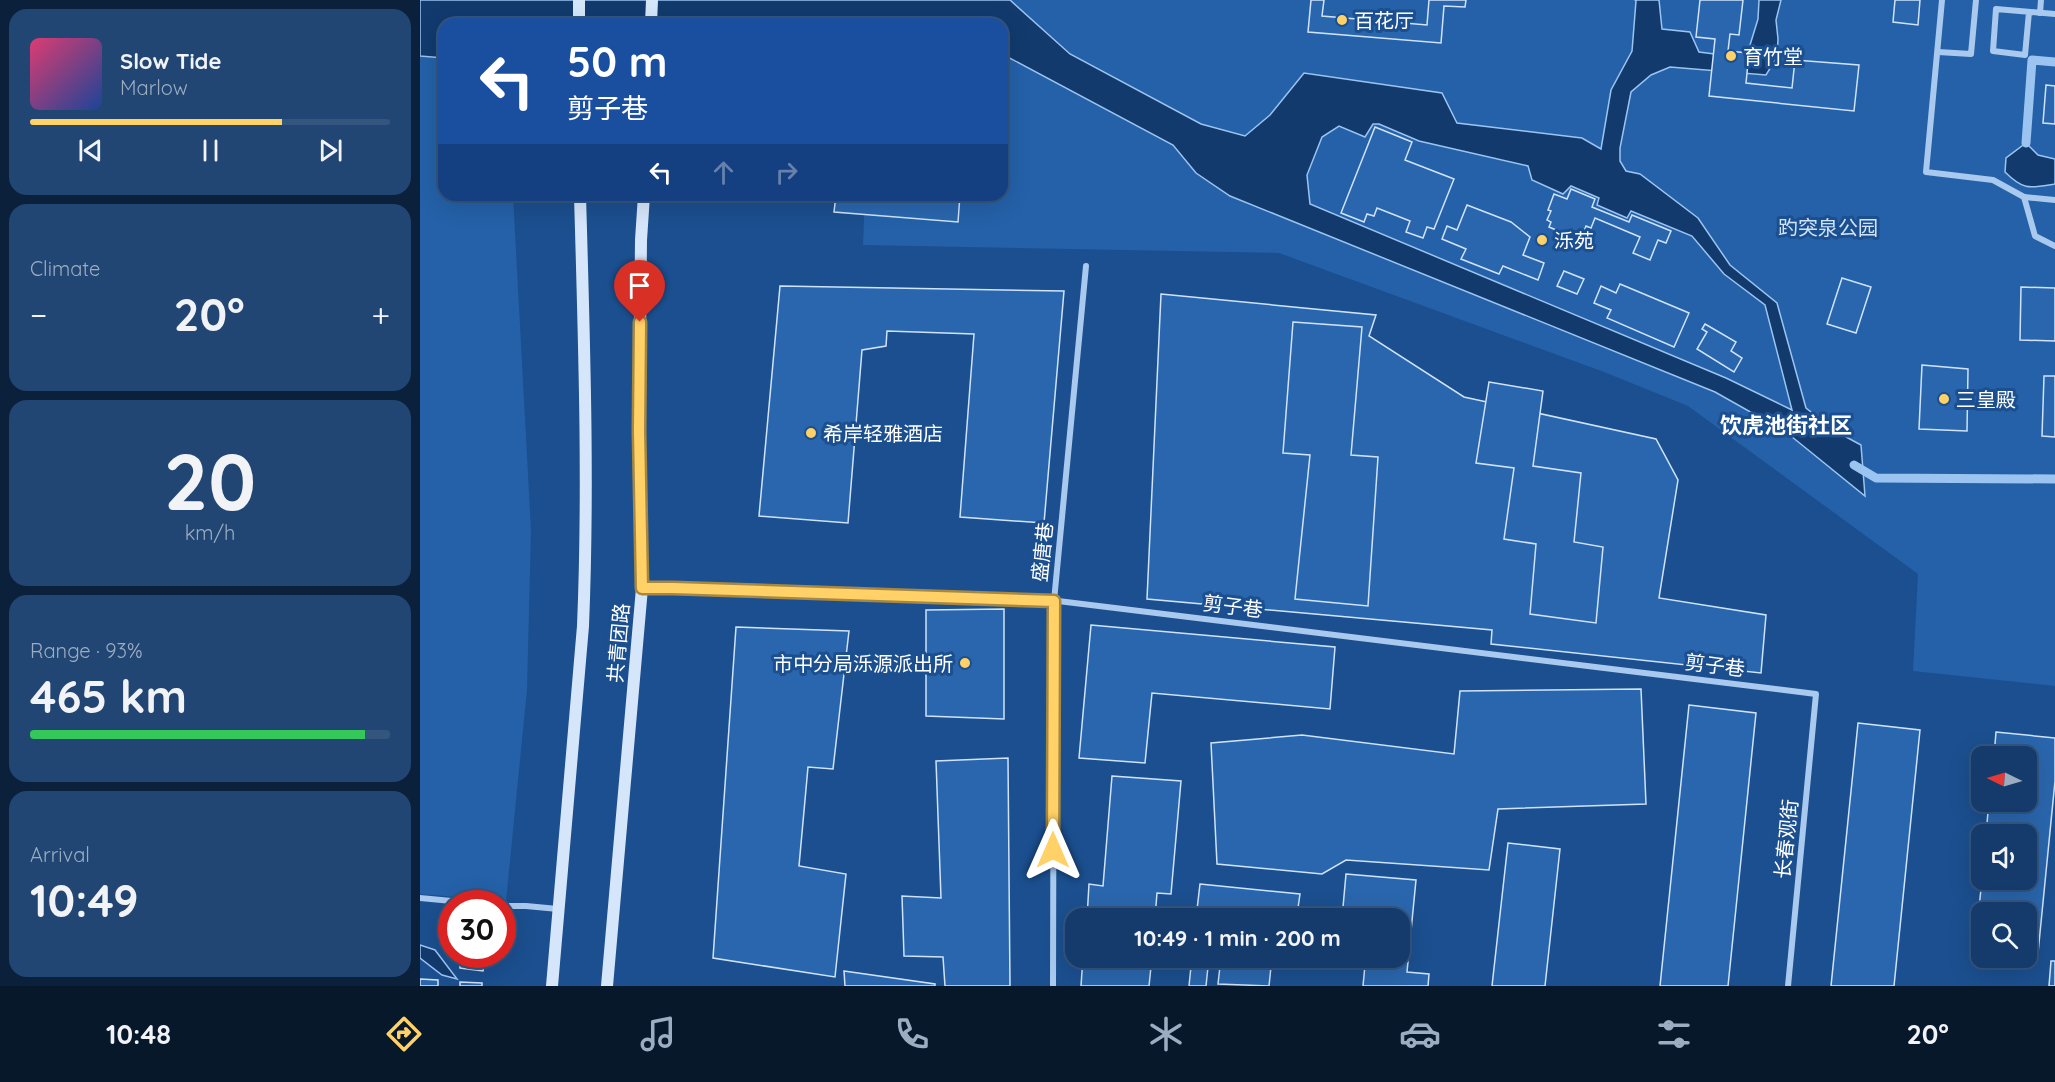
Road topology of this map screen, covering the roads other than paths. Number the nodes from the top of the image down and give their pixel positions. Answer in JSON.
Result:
{"nodes":[{"id":1,"x":579,"y":0,"type":"edge"},
{"id":2,"x":652,"y":0,"type":"edge"},
{"id":3,"x":1942,"y":0,"type":"edge"},
{"id":4,"x":1976,"y":0,"type":"edge"},
{"id":5,"x":2042,"y":0,"type":"edge"},
{"id":6,"x":2029,"y":12,"type":"junction"},
{"id":7,"x":2040,"y":13,"type":"junction"},
{"id":8,"x":2055,"y":14,"type":"edge"},
{"id":9,"x":579,"y":18,"type":"edge"},
{"id":10,"x":651,"y":18,"type":"edge"},
{"id":11,"x":1938,"y":52,"type":"junction"},
{"id":12,"x":2024,"y":197,"type":"junction"},
{"id":13,"x":2055,"y":200,"type":"edge"},
{"id":14,"x":580,"y":201,"type":"edge"},
{"id":15,"x":644,"y":201,"type":"edge"},
{"id":16,"x":2055,"y":246,"type":"edge"},
{"id":17,"x":1086,"y":266,"type":"dead end"},
{"id":18,"x":642,"y":588,"type":"junction"},
{"id":19,"x":1054,"y":601,"type":"junction"},
{"id":20,"x":1816,"y":694,"type":"joint"},
{"id":21,"x":420,"y":898,"type":"edge"},
{"id":22,"x":438,"y":900,"type":"edge"},
{"id":23,"x":516,"y":906,"type":"edge"},
{"id":24,"x":558,"y":909,"type":"junction"},
{"id":25,"x":552,"y":986,"type":"edge"},
{"id":26,"x":607,"y":986,"type":"edge"},
{"id":27,"x":1053,"y":986,"type":"edge"},
{"id":28,"x":1788,"y":986,"type":"edge"}],
"edges":[{"from":1,"to":9,"type":"main road"},
{"from":2,"to":10,"type":"main road"},
{"from":3,"to":11,"type":"street"},
{"from":4,"to":11,"type":"street"},
{"from":5,"to":7,"type":"street"},
{"from":6,"to":6,"type":"street"},
{"from":6,"to":7,"type":"street"},
{"from":7,"to":8,"type":"street"},
{"from":11,"to":12,"type":"street"},
{"from":12,"to":13,"type":"street"},
{"from":12,"to":16,"type":"street"},
{"from":14,"to":24,"type":"main road","name":"共青团路"},
{"from":15,"to":18,"type":"main road","name":"共青团路"},
{"from":17,"to":19,"type":"street","name":"盛唐巷"},
{"from":18,"to":19,"type":"street","name":"剪子巷"},
{"from":18,"to":26,"type":"main road","name":"共青团路"},
{"from":19,"to":20,"type":"street","name":"剪子巷"},
{"from":19,"to":27,"type":"street","name":"盛唐巷"},
{"from":20,"to":28,"type":"street","name":"长春观街"},
{"from":21,"to":22,"type":"street"},
{"from":23,"to":24,"type":"street"},
{"from":24,"to":25,"type":"main road","name":"共青团路"}]}
